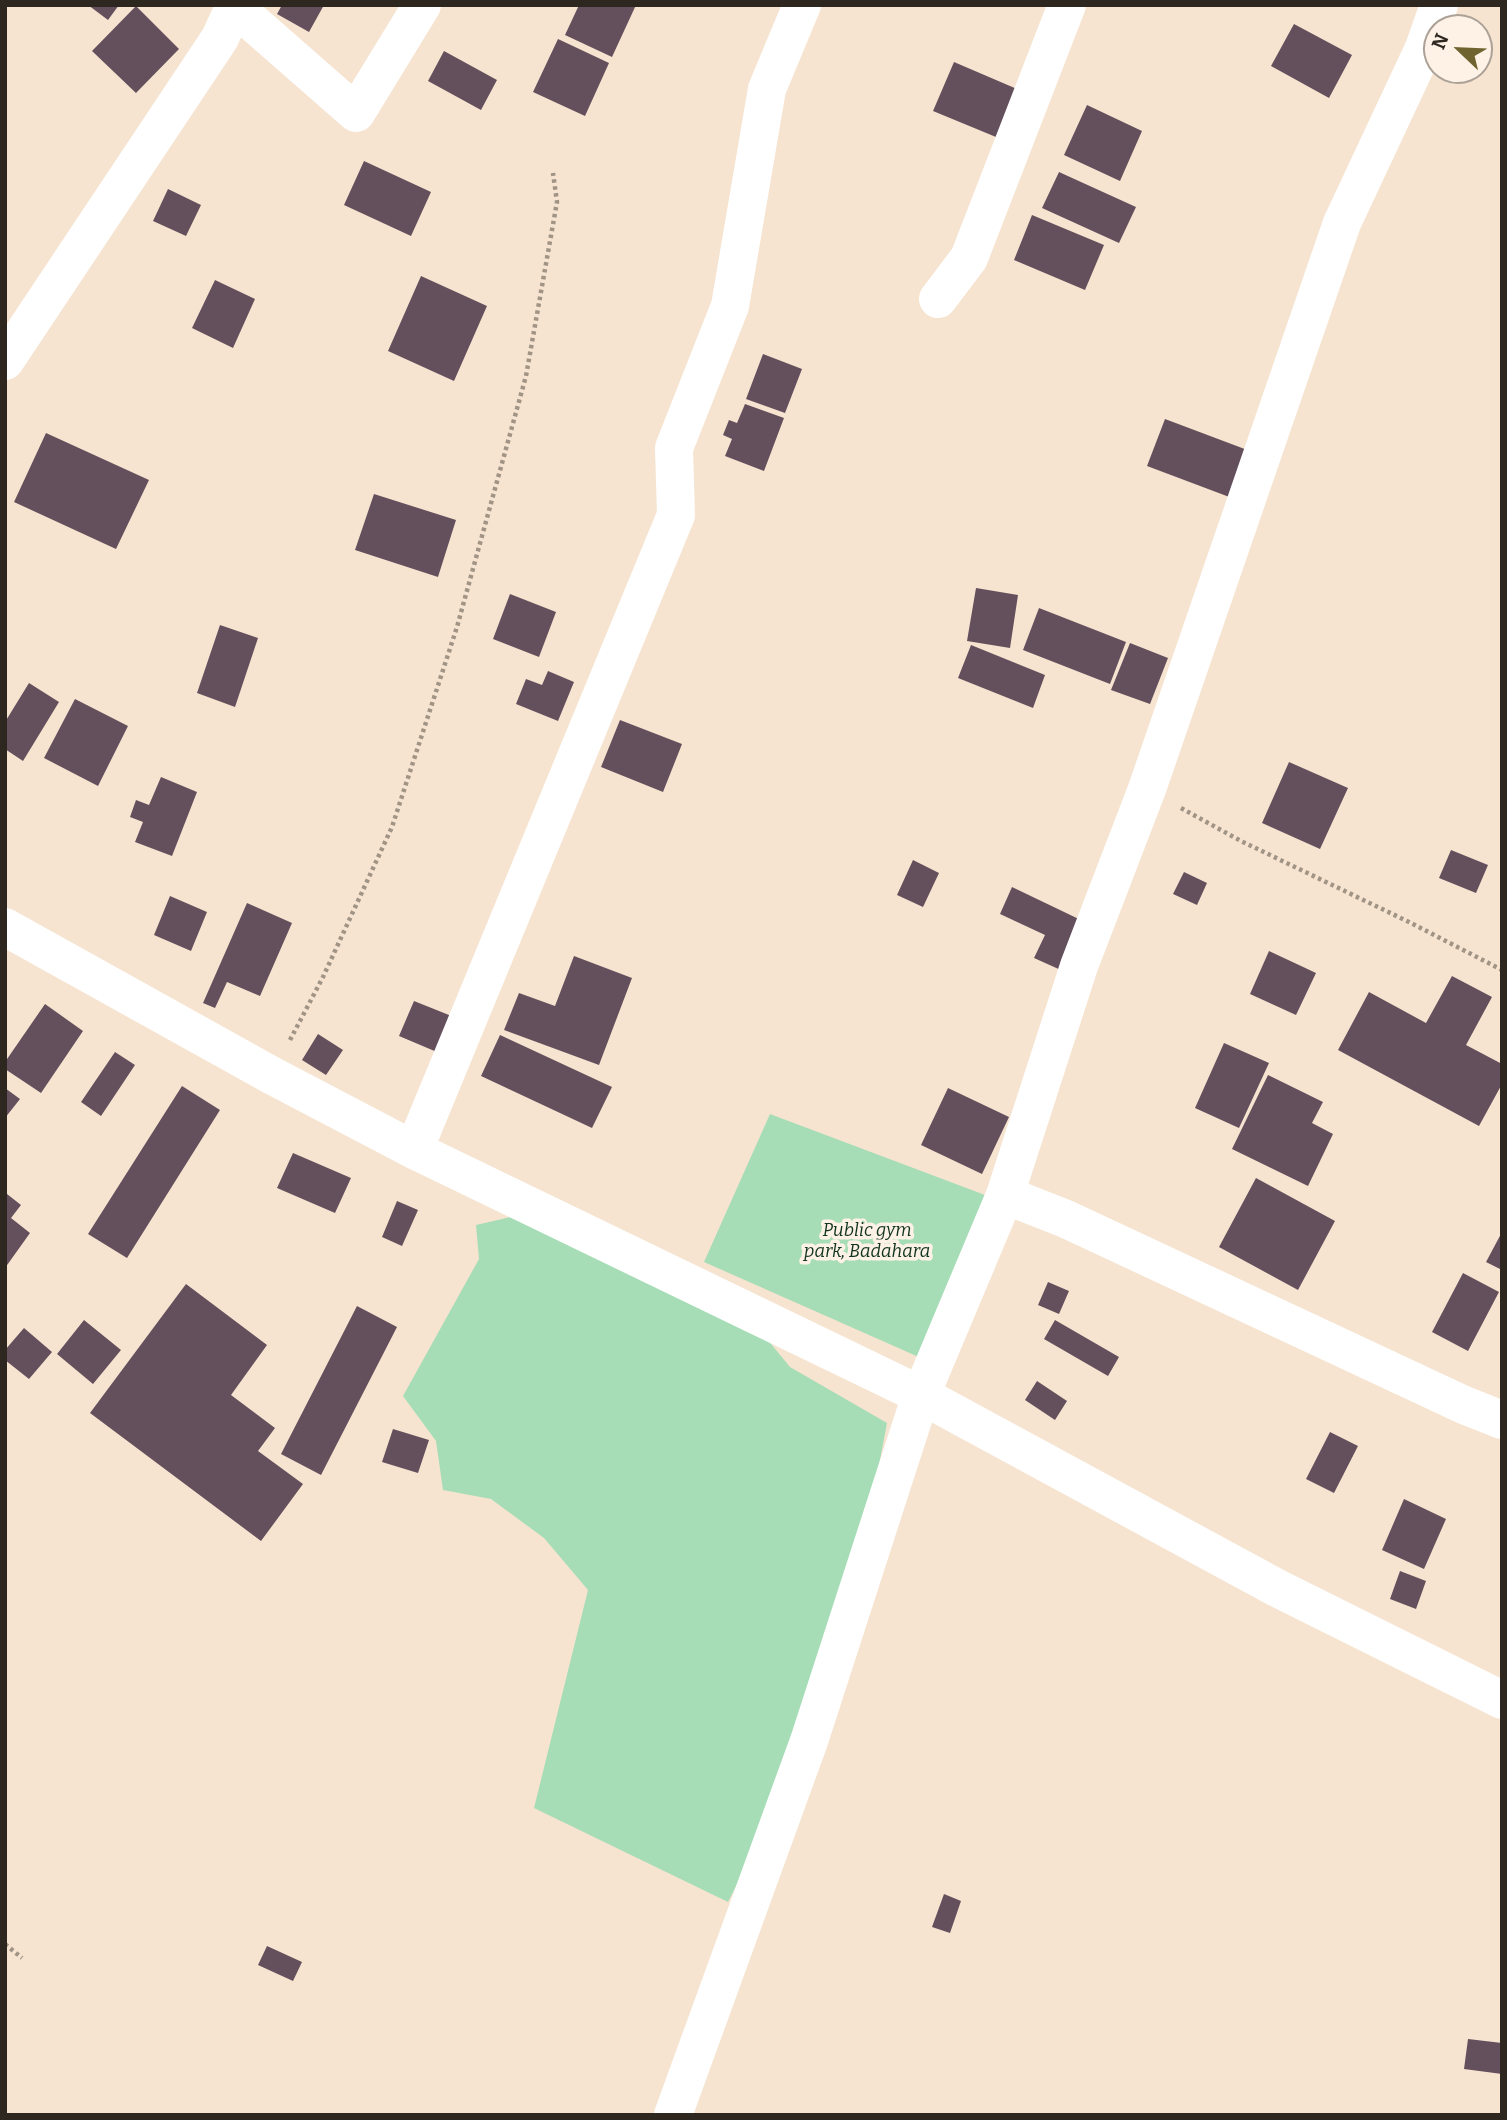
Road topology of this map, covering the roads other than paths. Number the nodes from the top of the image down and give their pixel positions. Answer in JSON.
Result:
{"nodes":[{"id":1,"x":422,"y":5,"type":"edge"},
{"id":2,"x":802,"y":5,"type":"edge"},
{"id":3,"x":1067,"y":5,"type":"edge"},
{"id":4,"x":1439,"y":5,"type":"edge"},
{"id":5,"x":235,"y":6,"type":"edge"},
{"id":6,"x":938,"y":299,"type":"dead end"},
{"id":7,"x":5,"y":361,"type":"edge"},
{"id":8,"x":5,"y":927,"type":"edge"},
{"id":9,"x":414,"y":1150,"type":"junction"},
{"id":10,"x":1005,"y":1195,"type":"junction"},
{"id":11,"x":921,"y":1395,"type":"junction"},
{"id":12,"x":1502,"y":1420,"type":"edge"},
{"id":13,"x":1502,"y":1700,"type":"edge"},
{"id":14,"x":673,"y":2115,"type":"edge"}],
"edges":[{"from":1,"to":5,"type":"street"},
{"from":2,"to":9,"type":"street"},
{"from":3,"to":6,"type":"street"},
{"from":4,"to":10,"type":"street"},
{"from":5,"to":7,"type":"street"},
{"from":8,"to":9,"type":"street"},
{"from":9,"to":11,"type":"street"},
{"from":10,"to":11,"type":"street"},
{"from":10,"to":12,"type":"street"},
{"from":11,"to":13,"type":"street"},
{"from":11,"to":14,"type":"street"}]}
